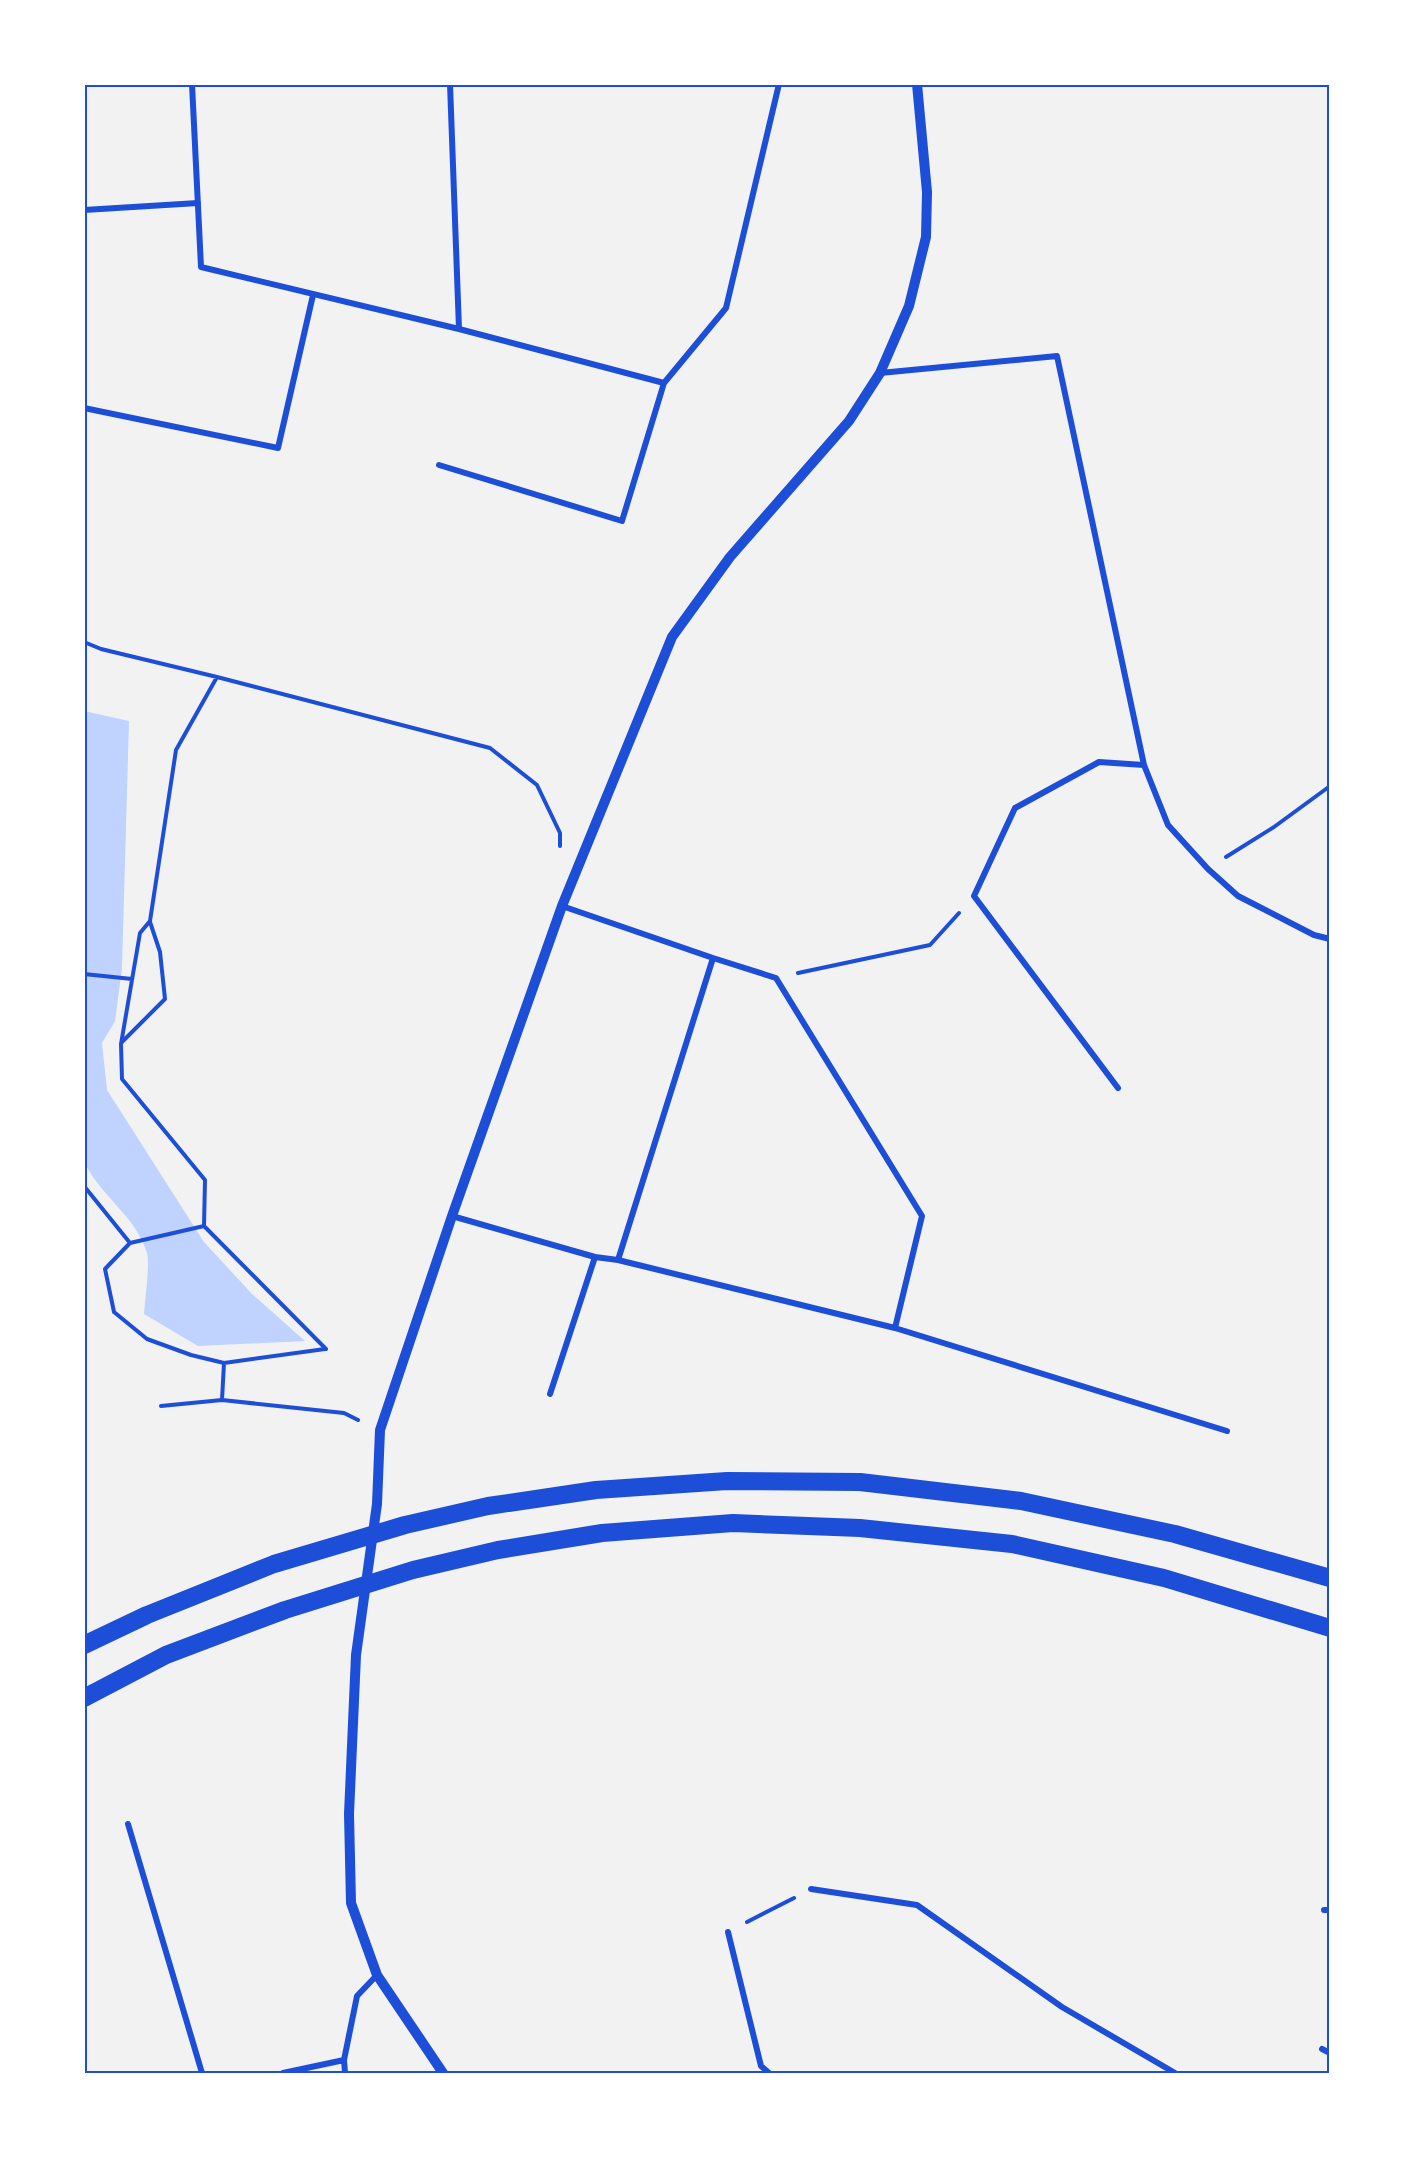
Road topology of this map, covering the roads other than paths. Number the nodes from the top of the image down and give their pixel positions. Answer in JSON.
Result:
{"nodes":[{"id":1,"x":192,"y":84,"type":"edge"},
{"id":2,"x":450,"y":84,"type":"edge"},
{"id":3,"x":779,"y":84,"type":"edge"},
{"id":4,"x":917,"y":84,"type":"edge"},
{"id":5,"x":198,"y":203,"type":"junction"},
{"id":6,"x":84,"y":210,"type":"edge"},
{"id":7,"x":313,"y":295,"type":"junction"},
{"id":8,"x":459,"y":329,"type":"junction"},
{"id":9,"x":880,"y":373,"type":"junction"},
{"id":10,"x":664,"y":383,"type":"junction"},
{"id":11,"x":84,"y":408,"type":"edge"},
{"id":12,"x":439,"y":465,"type":"dead end"},
{"id":13,"x":1144,"y":765,"type":"junction"},
{"id":14,"x":562,"y":906,"type":"junction"},
{"id":15,"x":1330,"y":939,"type":"edge"},
{"id":16,"x":712,"y":958,"type":"junction"},
{"id":17,"x":1118,"y":1088,"type":"dead end"},
{"id":18,"x":452,"y":1216,"type":"junction"},
{"id":19,"x":595,"y":1257,"type":"junction"},
{"id":20,"x":618,"y":1260,"type":"junction"},
{"id":21,"x":895,"y":1328,"type":"junction"},
{"id":22,"x":550,"y":1394,"type":"dead end"},
{"id":23,"x":1227,"y":1431,"type":"dead end"},
{"id":24,"x":1330,"y":1578,"type":"edge"},
{"id":25,"x":1330,"y":1629,"type":"edge"},
{"id":26,"x":84,"y":1646,"type":"edge"},
{"id":27,"x":84,"y":1698,"type":"edge"},
{"id":28,"x":128,"y":1824,"type":"dead end"},
{"id":29,"x":811,"y":1889,"type":"road end"},
{"id":30,"x":728,"y":1932,"type":"road end"},
{"id":31,"x":377,"y":1975,"type":"junction"},
{"id":32,"x":1322,"y":2049,"type":"dead end"},
{"id":33,"x":1330,"y":2053,"type":"edge"},
{"id":34,"x":344,"y":2060,"type":"junction"},
{"id":35,"x":202,"y":2073,"type":"edge"},
{"id":36,"x":283,"y":2073,"type":"edge"},
{"id":37,"x":345,"y":2073,"type":"edge"},
{"id":38,"x":443,"y":2073,"type":"edge"},
{"id":39,"x":769,"y":2073,"type":"edge"},
{"id":40,"x":1175,"y":2073,"type":"edge"}],
"edges":[{"from":1,"to":5,"type":"street"},
{"from":2,"to":8,"type":"street"},
{"from":3,"to":10,"type":"street"},
{"from":4,"to":9,"type":"street"},
{"from":5,"to":6,"type":"street"},
{"from":5,"to":7,"type":"street"},
{"from":7,"to":8,"type":"street"},
{"from":7,"to":11,"type":"street"},
{"from":8,"to":10,"type":"street"},
{"from":9,"to":13,"type":"street"},
{"from":9,"to":14,"type":"street"},
{"from":10,"to":12,"type":"street"},
{"from":13,"to":15,"type":"street"},
{"from":13,"to":17,"type":"street"},
{"from":14,"to":16,"type":"street"},
{"from":14,"to":18,"type":"street"},
{"from":16,"to":20,"type":"street"},
{"from":16,"to":21,"type":"street"},
{"from":18,"to":19,"type":"street"},
{"from":18,"to":31,"type":"street"},
{"from":19,"to":20,"type":"street"},
{"from":19,"to":22,"type":"street"},
{"from":20,"to":21,"type":"street"},
{"from":21,"to":23,"type":"street"},
{"from":24,"to":26,"type":"highway"},
{"from":25,"to":27,"type":"highway"},
{"from":28,"to":35,"type":"street"},
{"from":29,"to":40,"type":"street"},
{"from":30,"to":39,"type":"street"},
{"from":31,"to":34,"type":"street"},
{"from":31,"to":38,"type":"street"},
{"from":32,"to":33,"type":"street"},
{"from":34,"to":36,"type":"street"},
{"from":34,"to":37,"type":"street"}]}
